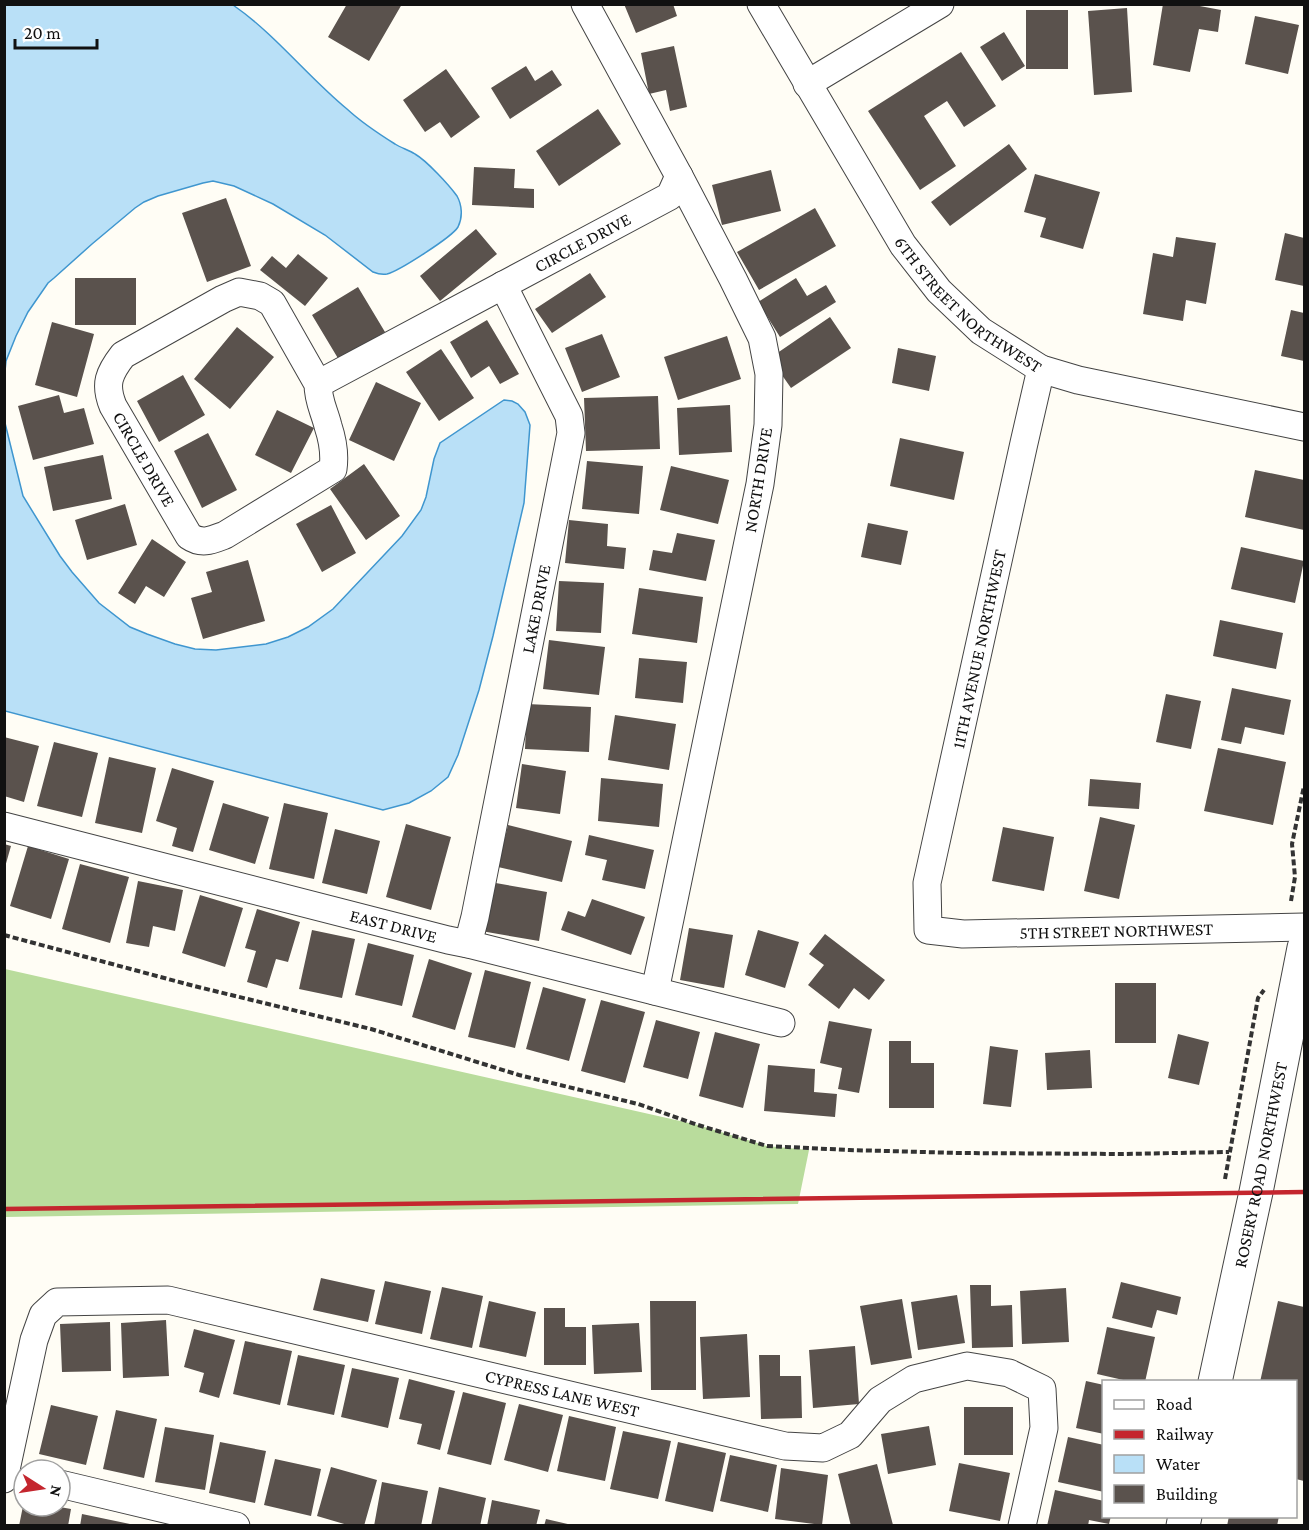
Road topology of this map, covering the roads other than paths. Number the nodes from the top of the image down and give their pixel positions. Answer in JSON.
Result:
{"nodes":[{"id":1,"x":585,"y":4,"type":"edge"},
{"id":2,"x":760,"y":4,"type":"edge"},
{"id":3,"x":940,"y":4,"type":"edge"},
{"id":4,"x":807,"y":84,"type":"junction"},
{"id":5,"x":679,"y":176,"type":"junction"},
{"id":6,"x":503,"y":285,"type":"junction"},
{"id":7,"x":1041,"y":369,"type":"junction"},
{"id":8,"x":318,"y":384,"type":"junction"},
{"id":9,"x":1305,"y":427,"type":"edge"},
{"id":10,"x":4,"y":826,"type":"edge"},
{"id":11,"x":1305,"y":927,"type":"edge"},
{"id":12,"x":928,"y":930,"type":"joint"},
{"id":13,"x":468,"y":944,"type":"junction"},
{"id":14,"x":1305,"y":948,"type":"edge"},
{"id":15,"x":655,"y":991,"type":"junction"},
{"id":16,"x":781,"y":1023,"type":"dead end"},
{"id":17,"x":1215,"y":1380,"type":"edge"},
{"id":18,"x":10,"y":1474,"type":"edge"},
{"id":19,"x":72,"y":1487,"type":"edge"},
{"id":20,"x":236,"y":1526,"type":"edge"},
{"id":21,"x":1022,"y":1526,"type":"edge"}],
"edges":[{"from":1,"to":5,"type":"street","name":"NORTH DRIVE"},
{"from":2,"to":4,"type":"street","name":"6TH STREET NORTHWEST"},
{"from":3,"to":4,"type":"street"},
{"from":4,"to":7,"type":"street","name":"6TH STREET NORTHWEST"},
{"from":5,"to":6,"type":"street","name":"CIRCLE DRIVE"},
{"from":5,"to":15,"type":"street","name":"NORTH DRIVE"},
{"from":6,"to":8,"type":"street","name":"CIRCLE DRIVE"},
{"from":6,"to":13,"type":"street","name":"LAKE DRIVE"},
{"from":7,"to":9,"type":"street","name":"6TH STREET NORTHWEST"},
{"from":7,"to":12,"type":"street","name":"11TH AVENUE NORTHWEST"},
{"from":8,"to":8,"type":"street","name":"CIRCLE DRIVE"},
{"from":10,"to":13,"type":"street","name":"EAST DRIVE"},
{"from":11,"to":12,"type":"street","name":"5TH STREET NORTHWEST"},
{"from":13,"to":15,"type":"street","name":"EAST DRIVE"},
{"from":14,"to":17,"type":"street","name":"ROSERY ROAD NORTHWEST"},
{"from":15,"to":16,"type":"street","name":"EAST DRIVE"},
{"from":18,"to":21,"type":"street","name":"CYPRESS LANE WEST"},
{"from":19,"to":20,"type":"street"}]}
